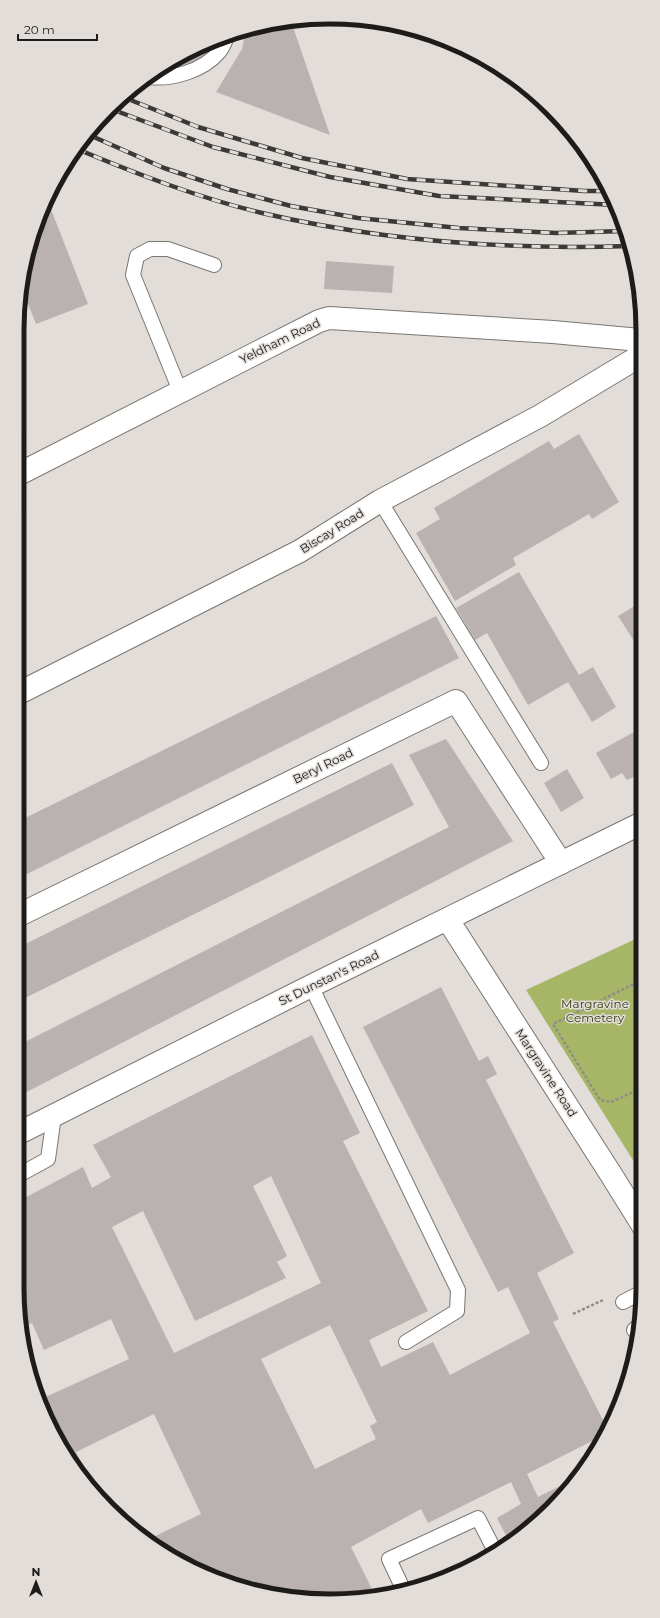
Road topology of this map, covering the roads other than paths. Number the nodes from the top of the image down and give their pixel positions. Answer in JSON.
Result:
{"nodes":[{"id":1,"x":225,"y":43,"type":"edge"},
{"id":2,"x":157,"y":78,"type":"edge"},
{"id":3,"x":214,"y":265,"type":"dead end"},
{"id":4,"x":636,"y":340,"type":"edge"},
{"id":5,"x":636,"y":358,"type":"edge"},
{"id":6,"x":180,"y":391,"type":"junction"},
{"id":7,"x":24,"y":471,"type":"edge"},
{"id":8,"x":380,"y":501,"type":"junction"},
{"id":9,"x":24,"y":690,"type":"edge"},
{"id":10,"x":541,"y":763,"type":"dead end"},
{"id":11,"x":636,"y":826,"type":"edge"},
{"id":12,"x":561,"y":863,"type":"junction"},
{"id":13,"x":24,"y":913,"type":"edge"},
{"id":14,"x":448,"y":920,"type":"junction"},
{"id":15,"x":311,"y":986,"type":"junction"},
{"id":16,"x":54,"y":1116,"type":"junction"},
{"id":17,"x":24,"y":1131,"type":"edge"},
{"id":18,"x":24,"y":1172,"type":"edge"},
{"id":19,"x":636,"y":1215,"type":"edge"},
{"id":20,"x":636,"y":1295,"type":"edge"},
{"id":21,"x":623,"y":1302,"type":"dead end"},
{"id":22,"x":406,"y":1342,"type":"dead end"},
{"id":23,"x":493,"y":1546,"type":"edge"},
{"id":24,"x":401,"y":1586,"type":"edge"}],
"edges":[{"from":1,"to":2,"type":"lane"},
{"from":3,"to":6,"type":"lane"},
{"from":4,"to":6,"type":"street","name":"Yeldham Road"},
{"from":5,"to":8,"type":"street","name":"Biscay Road"},
{"from":6,"to":7,"type":"street","name":"Yeldham Road"},
{"from":8,"to":9,"type":"street","name":"Biscay Road"},
{"from":8,"to":10,"type":"lane"},
{"from":11,"to":12,"type":"street","name":"St Dunstan's Road"},
{"from":12,"to":13,"type":"street","name":"Beryl Road"},
{"from":12,"to":14,"type":"street","name":"St Dunstan's Road"},
{"from":14,"to":15,"type":"street","name":"St Dunstan's Road"},
{"from":14,"to":19,"type":"street","name":"Margravine Road"},
{"from":15,"to":16,"type":"street","name":"St Dunstan's Road"},
{"from":15,"to":22,"type":"lane"},
{"from":16,"to":17,"type":"street","name":"St Dunstan's Road"},
{"from":16,"to":18,"type":"lane"},
{"from":20,"to":21,"type":"lane"},
{"from":23,"to":24,"type":"lane"}]}
